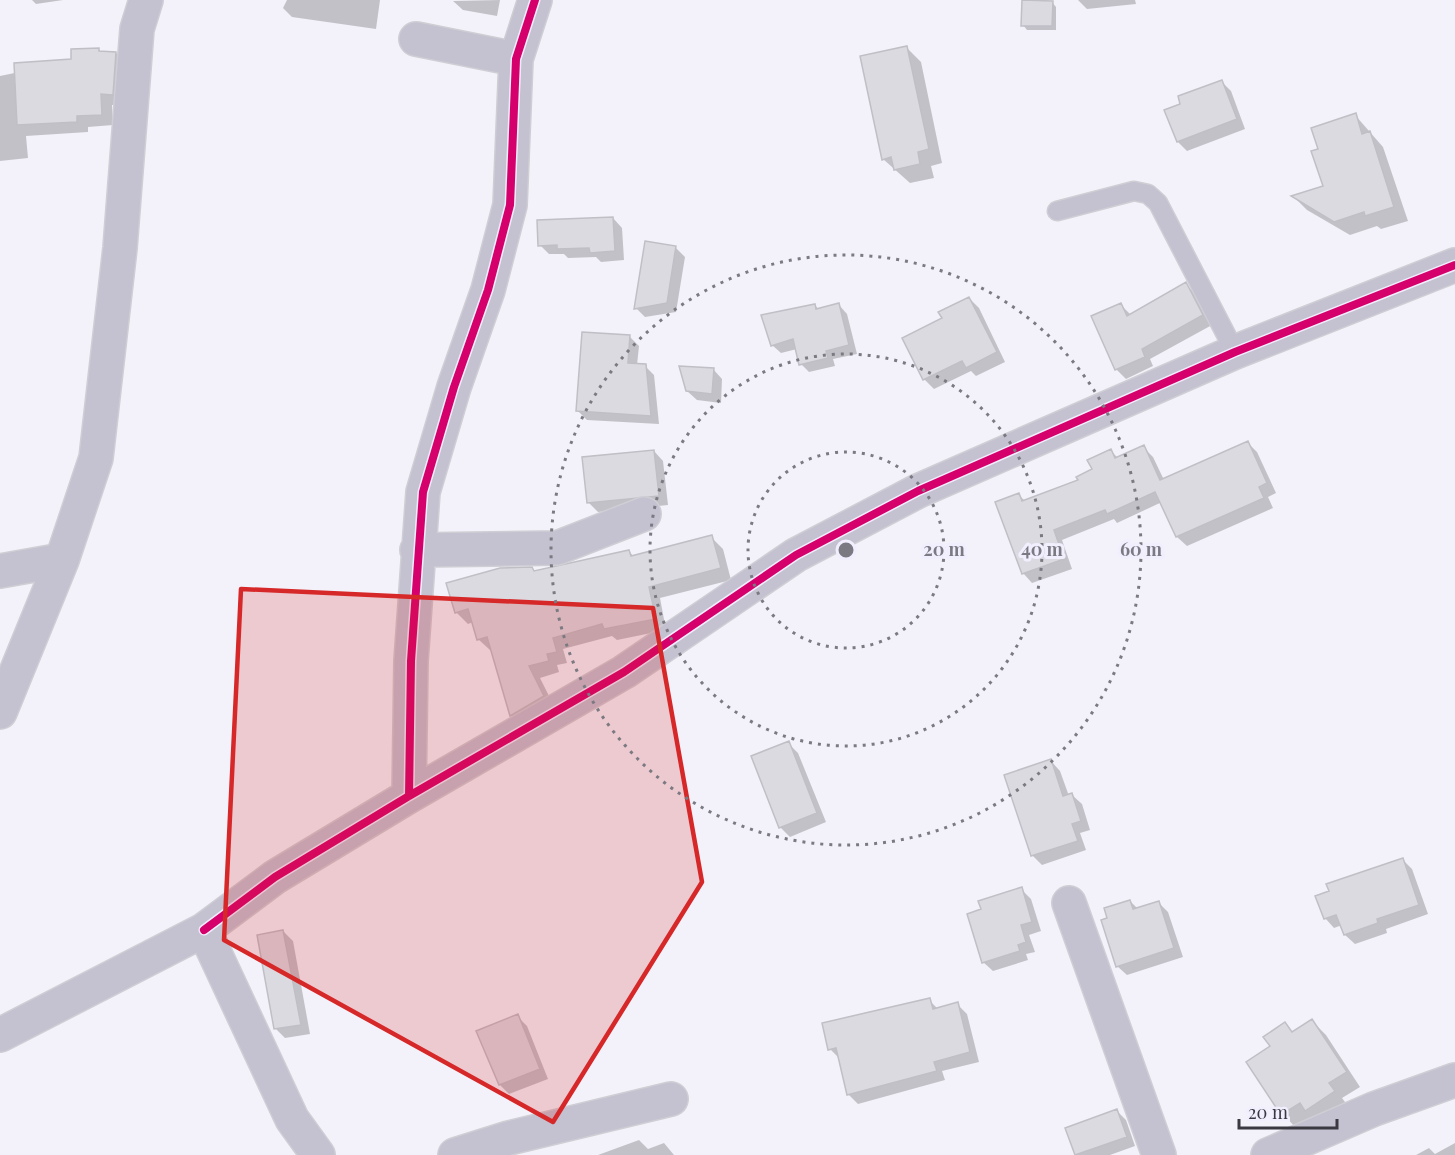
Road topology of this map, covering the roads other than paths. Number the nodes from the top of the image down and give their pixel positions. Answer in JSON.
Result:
{"nodes":[{"id":1,"x":146,"y":0,"type":"edge"},
{"id":2,"x":535,"y":0,"type":"edge"},
{"id":3,"x":416,"y":39,"type":"dead end"},
{"id":4,"x":516,"y":59,"type":"junction"},
{"id":5,"x":1057,"y":211,"type":"dead end"},
{"id":6,"x":1455,"y":265,"type":"edge"},
{"id":7,"x":1235,"y":352,"type":"junction"},
{"id":8,"x":644,"y":514,"type":"dead end"},
{"id":9,"x":417,"y":550,"type":"junction"},
{"id":10,"x":62,"y":560,"type":"junction"},
{"id":11,"x":0,"y":571,"type":"edge"},
{"id":12,"x":0,"y":712,"type":"edge"},
{"id":13,"x":409,"y":796,"type":"junction"},
{"id":14,"x":1069,"y":903,"type":"dead end"},
{"id":15,"x":204,"y":930,"type":"junction"},
{"id":16,"x":0,"y":1035,"type":"edge"},
{"id":17,"x":1455,"y":1080,"type":"edge"},
{"id":18,"x":671,"y":1100,"type":"dead end"},
{"id":19,"x":318,"y":1155,"type":"edge"},
{"id":20,"x":455,"y":1155,"type":"edge"},
{"id":21,"x":1159,"y":1155,"type":"edge"},
{"id":22,"x":1268,"y":1155,"type":"edge"}],
"edges":[{"from":1,"to":10,"type":"street"},
{"from":2,"to":4,"type":"street"},
{"from":3,"to":4,"type":"street"},
{"from":4,"to":9,"type":"street"},
{"from":5,"to":7,"type":"lane"},
{"from":6,"to":7,"type":"street"},
{"from":7,"to":13,"type":"street"},
{"from":8,"to":9,"type":"street"},
{"from":9,"to":13,"type":"street"},
{"from":10,"to":11,"type":"street"},
{"from":10,"to":12,"type":"street"},
{"from":13,"to":15,"type":"street"},
{"from":14,"to":21,"type":"street"},
{"from":15,"to":16,"type":"street"},
{"from":15,"to":19,"type":"street"},
{"from":17,"to":22,"type":"street"},
{"from":18,"to":20,"type":"street"}]}
